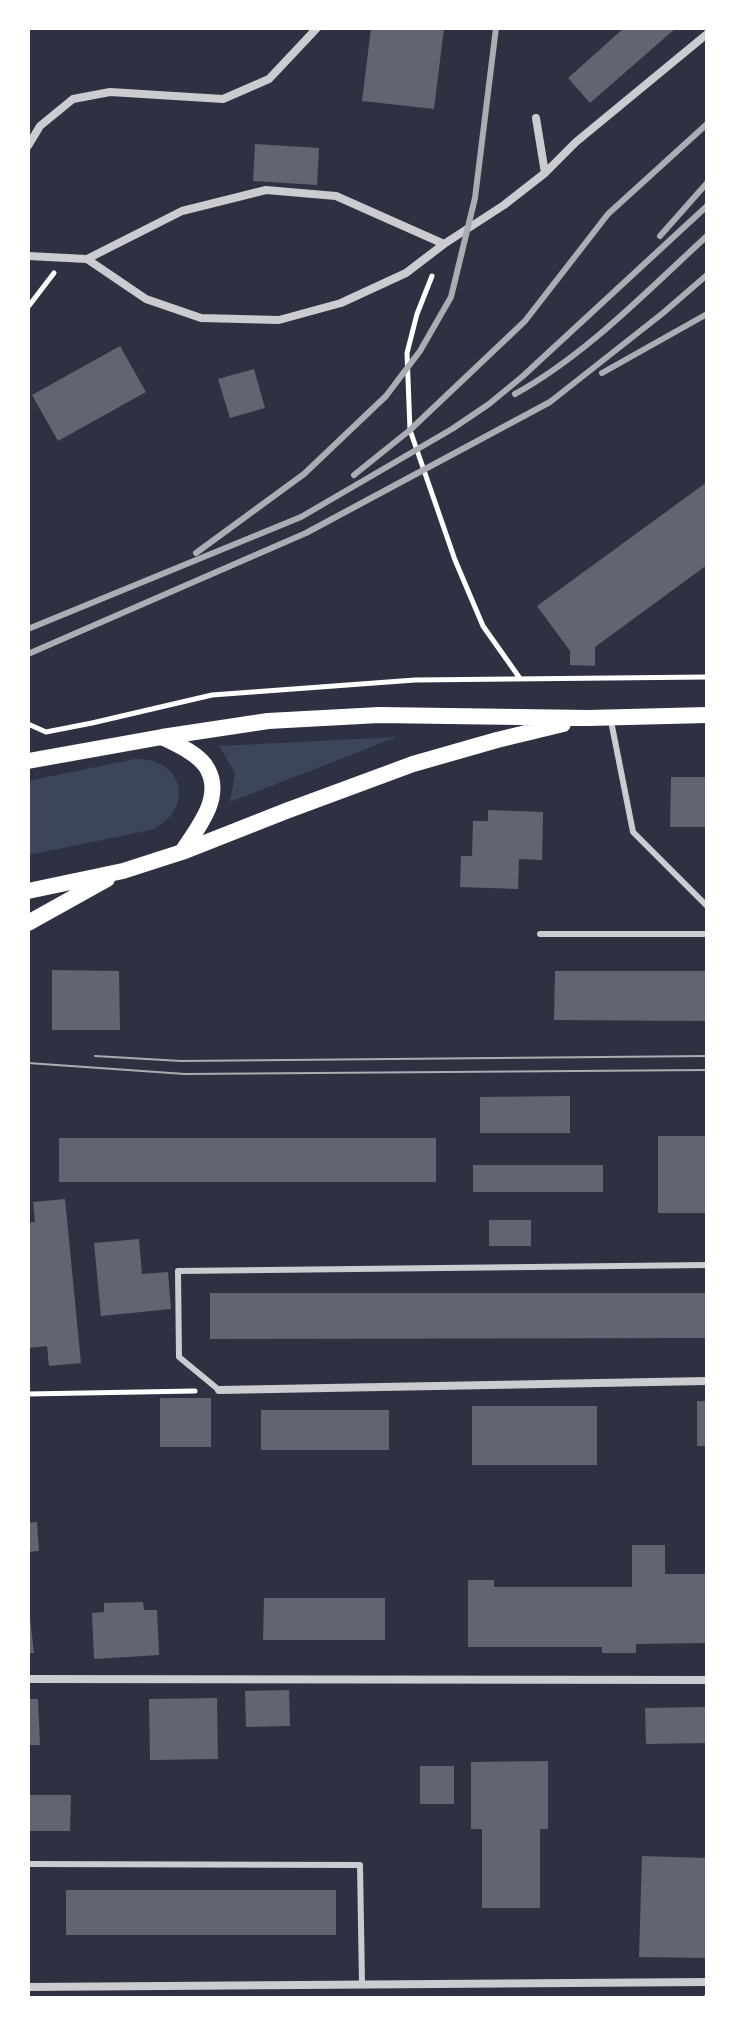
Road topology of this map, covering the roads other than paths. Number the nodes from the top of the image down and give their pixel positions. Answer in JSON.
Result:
{"nodes":[{"id":1,"x":317,"y":28,"type":"edge"},
{"id":2,"x":707,"y":34,"type":"edge"},
{"id":3,"x":536,"y":118,"type":"dead end"},
{"id":4,"x":28,"y":146,"type":"edge"},
{"id":5,"x":545,"y":173,"type":"junction"},
{"id":6,"x":444,"y":244,"type":"junction"},
{"id":7,"x":28,"y":256,"type":"edge"},
{"id":8,"x":87,"y":259,"type":"junction"},
{"id":9,"x":707,"y":715,"type":"edge"},
{"id":10,"x":611,"y":717,"type":"junction"},
{"id":11,"x":588,"y":718,"type":"junction"},
{"id":12,"x":162,"y":737,"type":"junction"},
{"id":13,"x":28,"y":749,"type":"edge"},
{"id":14,"x":51,"y":756,"type":"junction"},
{"id":15,"x":28,"y":761,"type":"edge"},
{"id":16,"x":182,"y":852,"type":"junction"},
{"id":17,"x":123,"y":871,"type":"junction"},
{"id":18,"x":28,"y":891,"type":"edge"},
{"id":19,"x":707,"y":906,"type":"edge"},
{"id":20,"x":28,"y":923,"type":"edge"},
{"id":21,"x":540,"y":934,"type":"dead end"},
{"id":22,"x":707,"y":934,"type":"edge"},
{"id":23,"x":707,"y":1265,"type":"edge"},
{"id":24,"x":707,"y":1381,"type":"edge"},
{"id":25,"x":219,"y":1390,"type":"joint"},
{"id":26,"x":28,"y":1679,"type":"edge"},
{"id":27,"x":707,"y":1680,"type":"edge"},
{"id":28,"x":28,"y":1864,"type":"edge"},
{"id":29,"x":707,"y":1982,"type":"edge"},
{"id":30,"x":362,"y":1984,"type":"junction"},
{"id":31,"x":28,"y":1987,"type":"edge"}],
"edges":[{"from":1,"to":4,"type":"street"},
{"from":2,"to":5,"type":"street"},
{"from":3,"to":5,"type":"street"},
{"from":5,"to":6,"type":"street"},
{"from":6,"to":8,"type":"street"},
{"from":6,"to":8,"type":"street"},
{"from":7,"to":8,"type":"street"},
{"from":9,"to":10,"type":"main road"},
{"from":10,"to":11,"type":"main road"},
{"from":10,"to":19,"type":"lane"},
{"from":11,"to":12,"type":"main road"},
{"from":11,"to":16,"type":"main road"},
{"from":12,"to":14,"type":"main road"},
{"from":12,"to":16,"type":"main road"},
{"from":13,"to":14,"type":"main road"},
{"from":14,"to":15,"type":"main road"},
{"from":16,"to":17,"type":"main road"},
{"from":17,"to":18,"type":"main road"},
{"from":17,"to":20,"type":"main road"},
{"from":21,"to":22,"type":"lane"},
{"from":23,"to":25,"type":"lane"},
{"from":24,"to":25,"type":"street"},
{"from":26,"to":27,"type":"street"},
{"from":28,"to":30,"type":"lane"},
{"from":29,"to":30,"type":"street"},
{"from":30,"to":31,"type":"street"}]}
